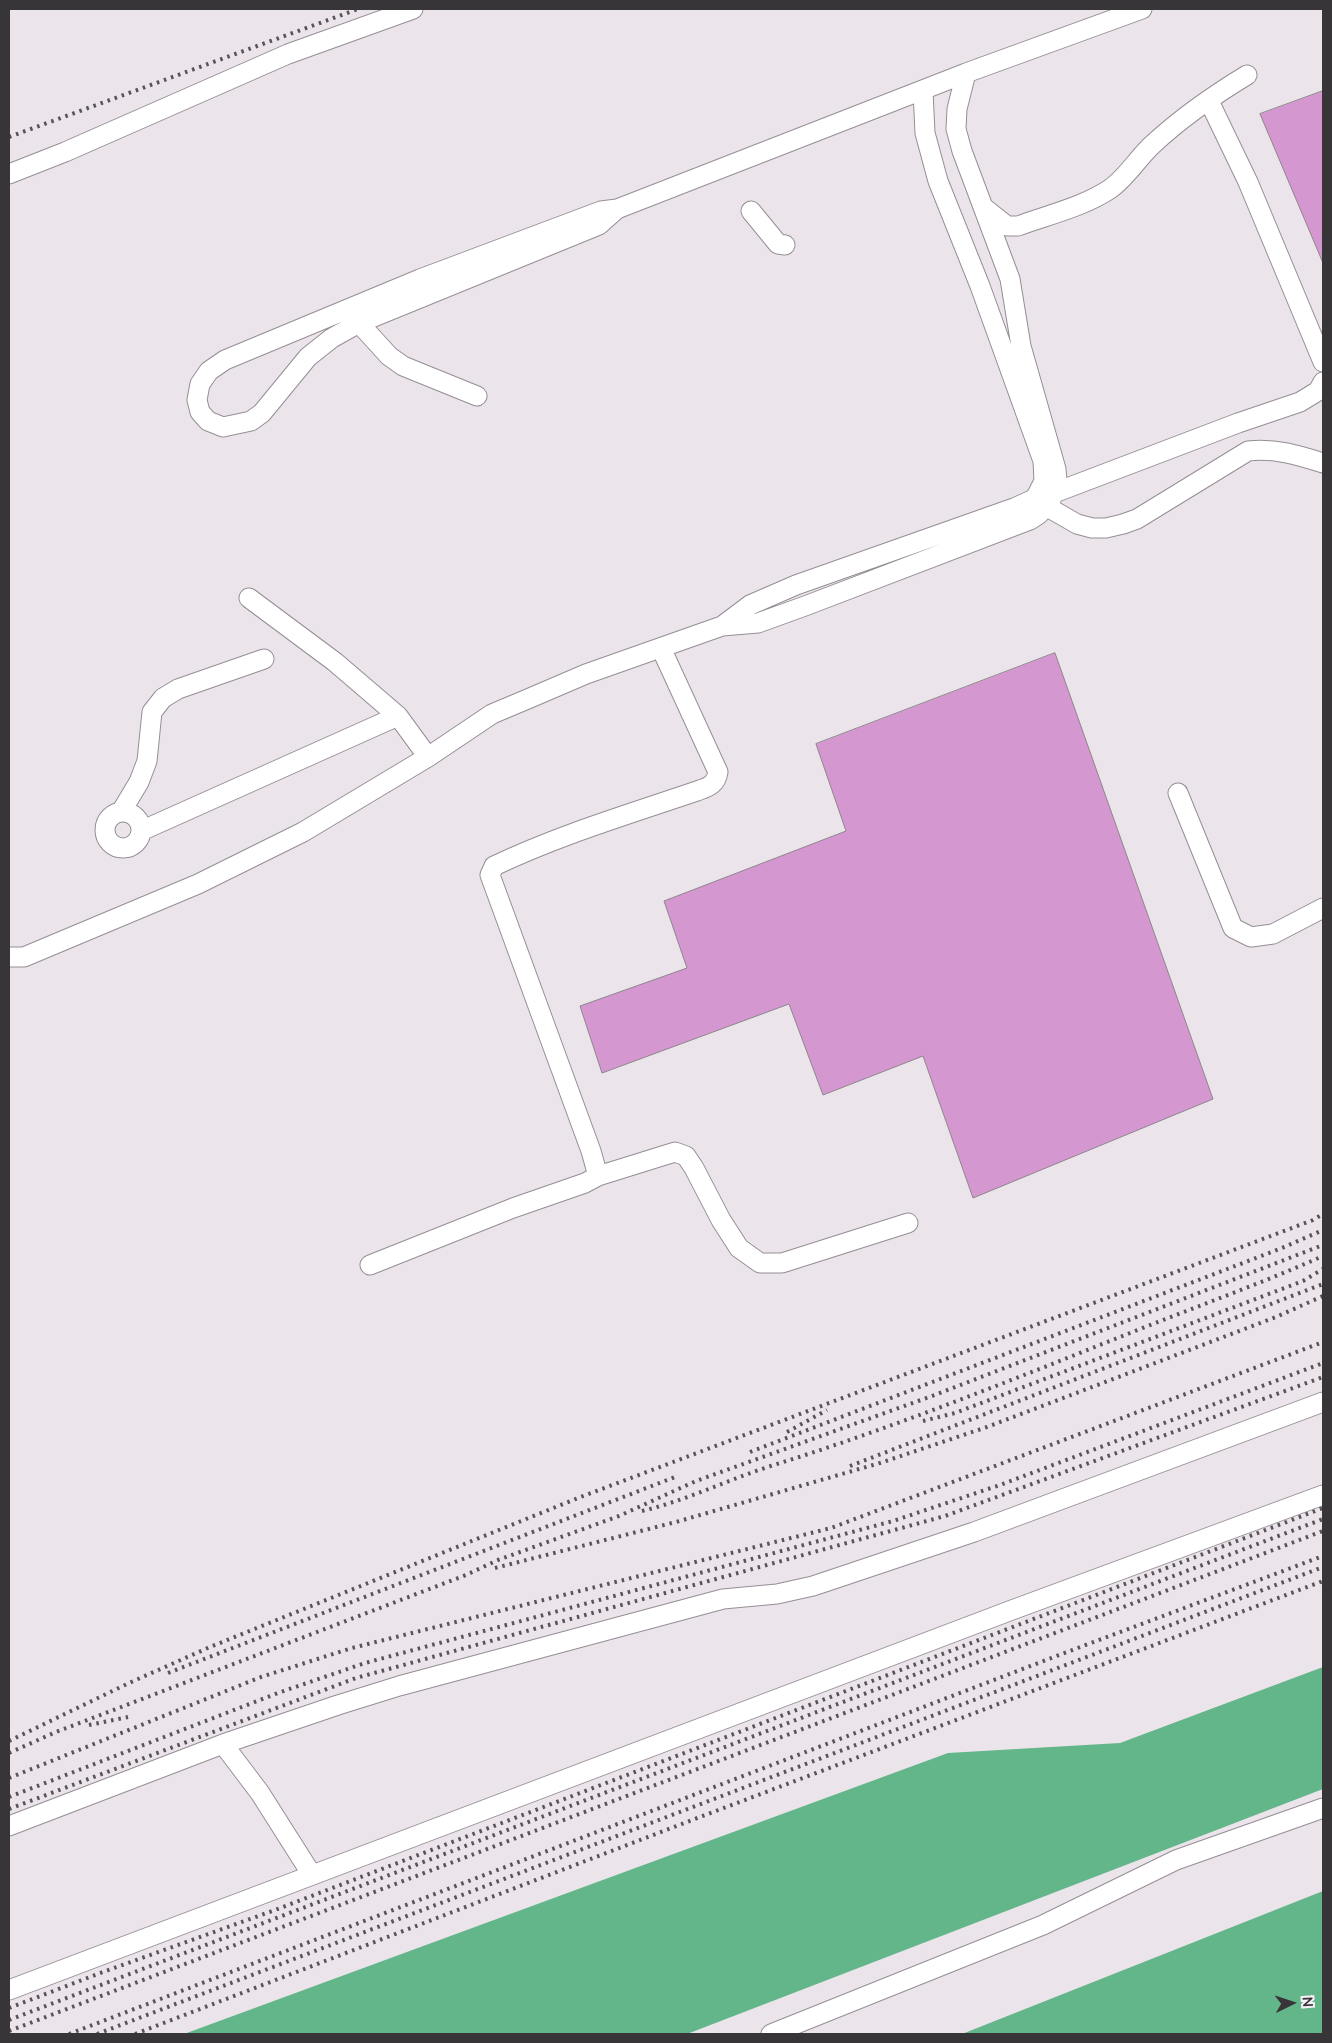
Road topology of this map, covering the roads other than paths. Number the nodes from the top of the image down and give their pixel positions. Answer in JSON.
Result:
{"nodes":[{"id":1,"x":413,"y":9,"type":"edge"},
{"id":2,"x":1142,"y":9,"type":"edge"},
{"id":3,"x":966,"y":74,"type":"junction"},
{"id":4,"x":1247,"y":75,"type":"dead end"},
{"id":5,"x":922,"y":91,"type":"junction"},
{"id":6,"x":1209,"y":101,"type":"junction"},
{"id":7,"x":9,"y":174,"type":"edge"},
{"id":8,"x":982,"y":206,"type":"junction"},
{"id":9,"x":617,"y":209,"type":"junction"},
{"id":10,"x":751,"y":211,"type":"dead end"},
{"id":11,"x":785,"y":245,"type":"dead end"},
{"id":12,"x":359,"y":323,"type":"junction"},
{"id":13,"x":1323,"y":362,"type":"edge"},
{"id":14,"x":1323,"y":382,"type":"edge"},
{"id":15,"x":477,"y":396,"type":"dead end"},
{"id":16,"x":1238,"y":423,"type":"junction"},
{"id":17,"x":1248,"y":451,"type":"junction"},
{"id":18,"x":1323,"y":463,"type":"edge"},
{"id":19,"x":1044,"y":496,"type":"junction"},
{"id":20,"x":249,"y":598,"type":"dead end"},
{"id":21,"x":660,"y":648,"type":"junction"},
{"id":22,"x":264,"y":659,"type":"dead end"},
{"id":23,"x":398,"y":716,"type":"junction"},
{"id":24,"x":428,"y":757,"type":"junction"},
{"id":25,"x":1178,"y":793,"type":"dead end"},
{"id":26,"x":121,"y":812,"type":"junction"},
{"id":27,"x":141,"y":831,"type":"junction"},
{"id":28,"x":1323,"y":908,"type":"edge"},
{"id":29,"x":9,"y":958,"type":"edge"},
{"id":30,"x":598,"y":1176,"type":"junction"},
{"id":31,"x":908,"y":1223,"type":"dead end"},
{"id":32,"x":370,"y":1265,"type":"dead end"},
{"id":33,"x":1323,"y":1402,"type":"edge"},
{"id":34,"x":1323,"y":1495,"type":"edge"},
{"id":35,"x":223,"y":1744,"type":"junction"},
{"id":36,"x":1323,"y":1808,"type":"edge"},
{"id":37,"x":9,"y":1826,"type":"edge"},
{"id":38,"x":312,"y":1875,"type":"junction"},
{"id":39,"x":9,"y":1990,"type":"edge"},
{"id":40,"x":771,"y":2034,"type":"edge"}],
"edges":[{"from":1,"to":7,"type":"lane"},
{"from":2,"to":3,"type":"lane"},
{"from":3,"to":5,"type":"lane"},
{"from":3,"to":8,"type":"lane"},
{"from":4,"to":6,"type":"lane"},
{"from":5,"to":9,"type":"lane"},
{"from":5,"to":19,"type":"lane"},
{"from":6,"to":8,"type":"lane"},
{"from":6,"to":13,"type":"lane"},
{"from":8,"to":19,"type":"lane"},
{"from":9,"to":12,"type":"lane"},
{"from":9,"to":12,"type":"lane"},
{"from":10,"to":11,"type":"lane"},
{"from":12,"to":15,"type":"lane"},
{"from":14,"to":16,"type":"lane"},
{"from":16,"to":17,"type":"lane"},
{"from":16,"to":19,"type":"lane"},
{"from":17,"to":18,"type":"lane"},
{"from":17,"to":19,"type":"lane"},
{"from":19,"to":21,"type":"lane"},
{"from":20,"to":23,"type":"lane"},
{"from":21,"to":24,"type":"lane"},
{"from":21,"to":30,"type":"lane"},
{"from":22,"to":26,"type":"lane"},
{"from":23,"to":24,"type":"lane"},
{"from":23,"to":27,"type":"lane"},
{"from":24,"to":29,"type":"lane"},
{"from":25,"to":28,"type":"lane"},
{"from":26,"to":27,"type":"lane"},
{"from":26,"to":27,"type":"lane"},
{"from":30,"to":31,"type":"lane"},
{"from":30,"to":32,"type":"lane"},
{"from":33,"to":35,"type":"lane"},
{"from":34,"to":38,"type":"lane"},
{"from":35,"to":37,"type":"lane"},
{"from":35,"to":38,"type":"lane"},
{"from":36,"to":40,"type":"lane"},
{"from":38,"to":39,"type":"lane"}]}
